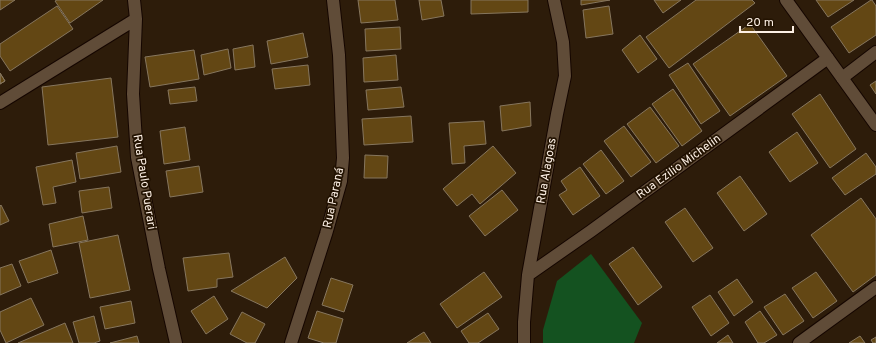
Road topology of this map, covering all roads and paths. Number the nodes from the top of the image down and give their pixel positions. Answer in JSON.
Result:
{"nodes":[{"id":1,"x":134,"y":0,"type":"edge"},
{"id":2,"x":333,"y":0,"type":"edge"},
{"id":3,"x":554,"y":0,"type":"edge"},
{"id":4,"x":786,"y":0,"type":"edge"},
{"id":5,"x":136,"y":18,"type":"junction"},
{"id":6,"x":876,"y":52,"type":"edge"},
{"id":7,"x":828,"y":58,"type":"junction"},
{"id":8,"x":842,"y":78,"type":"junction"},
{"id":9,"x":0,"y":103,"type":"edge"},
{"id":10,"x":876,"y":125,"type":"edge"},
{"id":11,"x":528,"y":275,"type":"junction"},
{"id":12,"x":876,"y":287,"type":"edge"},
{"id":13,"x":176,"y":343,"type":"edge"},
{"id":14,"x":290,"y":343,"type":"edge"},
{"id":15,"x":524,"y":343,"type":"edge"},
{"id":16,"x":799,"y":343,"type":"edge"}],
"edges":[{"from":1,"to":5,"type":"street","name":"Rua Paulo Puerari"},
{"from":2,"to":14,"type":"street","name":"Rua Paraná"},
{"from":3,"to":11,"type":"street","name":"Rua Alagoas"},
{"from":4,"to":7,"type":"street"},
{"from":5,"to":9,"type":"street"},
{"from":5,"to":13,"type":"street","name":"Rua Paulo Puerari"},
{"from":6,"to":8,"type":"street"},
{"from":7,"to":8,"type":"street"},
{"from":7,"to":11,"type":"street","name":"Rua Ezilio Michelin"},
{"from":8,"to":10,"type":"street"},
{"from":11,"to":15,"type":"street","name":"Rua Alagoas"},
{"from":12,"to":16,"type":"street"}]}
